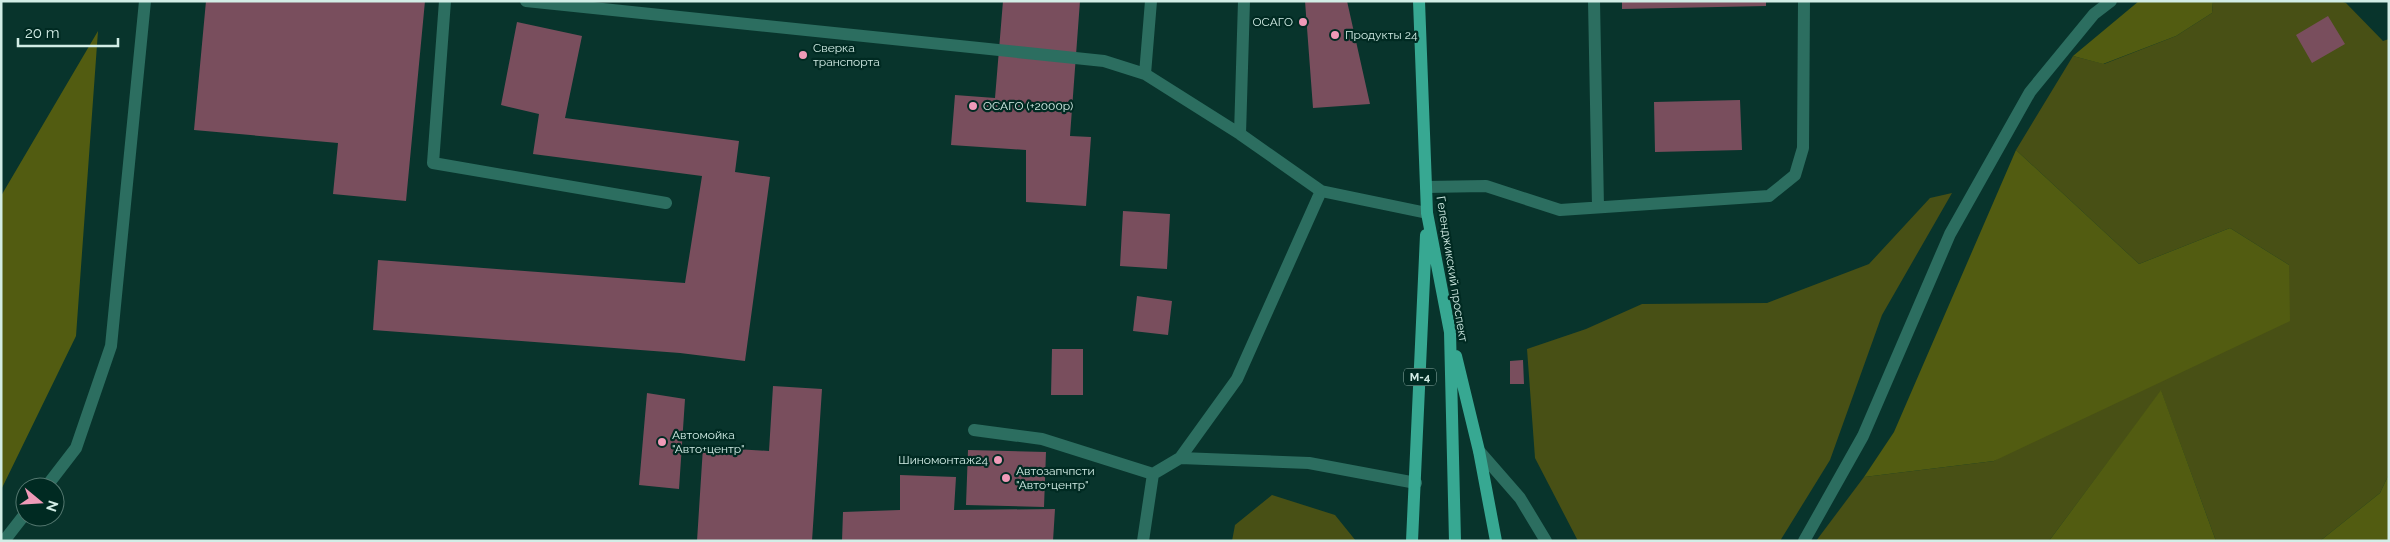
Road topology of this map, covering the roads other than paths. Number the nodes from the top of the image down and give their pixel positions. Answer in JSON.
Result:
{"nodes":[{"id":1,"x":145,"y":1,"type":"edge"},
{"id":2,"x":445,"y":1,"type":"edge"},
{"id":3,"x":526,"y":1,"type":"edge"},
{"id":4,"x":1152,"y":1,"type":"edge"},
{"id":5,"x":1244,"y":1,"type":"edge"},
{"id":6,"x":1594,"y":1,"type":"edge"},
{"id":7,"x":1804,"y":1,"type":"edge"},
{"id":8,"x":2111,"y":1,"type":"edge"},
{"id":9,"x":1417,"y":5,"type":"edge"},
{"id":10,"x":1145,"y":74,"type":"junction"},
{"id":11,"x":1240,"y":134,"type":"junction"},
{"id":12,"x":1426,"y":188,"type":"junction"},
{"id":13,"x":1321,"y":191,"type":"junction"},
{"id":14,"x":666,"y":203,"type":"dead end"},
{"id":15,"x":1598,"y":207,"type":"junction"},
{"id":16,"x":1427,"y":213,"type":"junction"},
{"id":17,"x":1450,"y":332,"type":"junction"},
{"id":18,"x":974,"y":430,"type":"dead end"},
{"id":19,"x":1479,"y":451,"type":"junction"},
{"id":20,"x":1180,"y":458,"type":"junction"},
{"id":21,"x":1153,"y":474,"type":"junction"},
{"id":22,"x":54,"y":477,"type":"edge"},
{"id":23,"x":1416,"y":483,"type":"junction"},
{"id":24,"x":15,"y":527,"type":"edge"},
{"id":25,"x":4,"y":541,"type":"edge"},
{"id":26,"x":1143,"y":541,"type":"edge"},
{"id":27,"x":1412,"y":541,"type":"edge"},
{"id":28,"x":1455,"y":541,"type":"edge"},
{"id":29,"x":1496,"y":541,"type":"edge"},
{"id":30,"x":1546,"y":541,"type":"edge"},
{"id":31,"x":1804,"y":541,"type":"edge"}],
"edges":[{"from":1,"to":22,"type":"street"},
{"from":2,"to":14,"type":"street"},
{"from":3,"to":10,"type":"street"},
{"from":4,"to":10,"type":"street"},
{"from":5,"to":11,"type":"street"},
{"from":6,"to":15,"type":"street"},
{"from":7,"to":15,"type":"street"},
{"from":8,"to":31,"type":"street"},
{"from":9,"to":12,"type":"main road","name":"Геленджикский проспект"},
{"from":10,"to":11,"type":"street"},
{"from":11,"to":13,"type":"street"},
{"from":12,"to":15,"type":"street"},
{"from":12,"to":16,"type":"main road","name":"Геленджикский проспект"},
{"from":13,"to":16,"type":"street"},
{"from":13,"to":20,"type":"street"},
{"from":16,"to":17,"type":"main road","name":"Геленджикский проспект"},
{"from":16,"to":23,"type":"main road","number":"М-4"},
{"from":17,"to":19,"type":"main road"},
{"from":17,"to":28,"type":"main road","name":"Геленджикский проспект"},
{"from":18,"to":21,"type":"street"},
{"from":19,"to":29,"type":"main road"},
{"from":19,"to":30,"type":"street"},
{"from":20,"to":21,"type":"street"},
{"from":20,"to":23,"type":"street"},
{"from":21,"to":26,"type":"street"},
{"from":23,"to":27,"type":"main road","number":"М-4"},
{"from":24,"to":25,"type":"street"}]}
